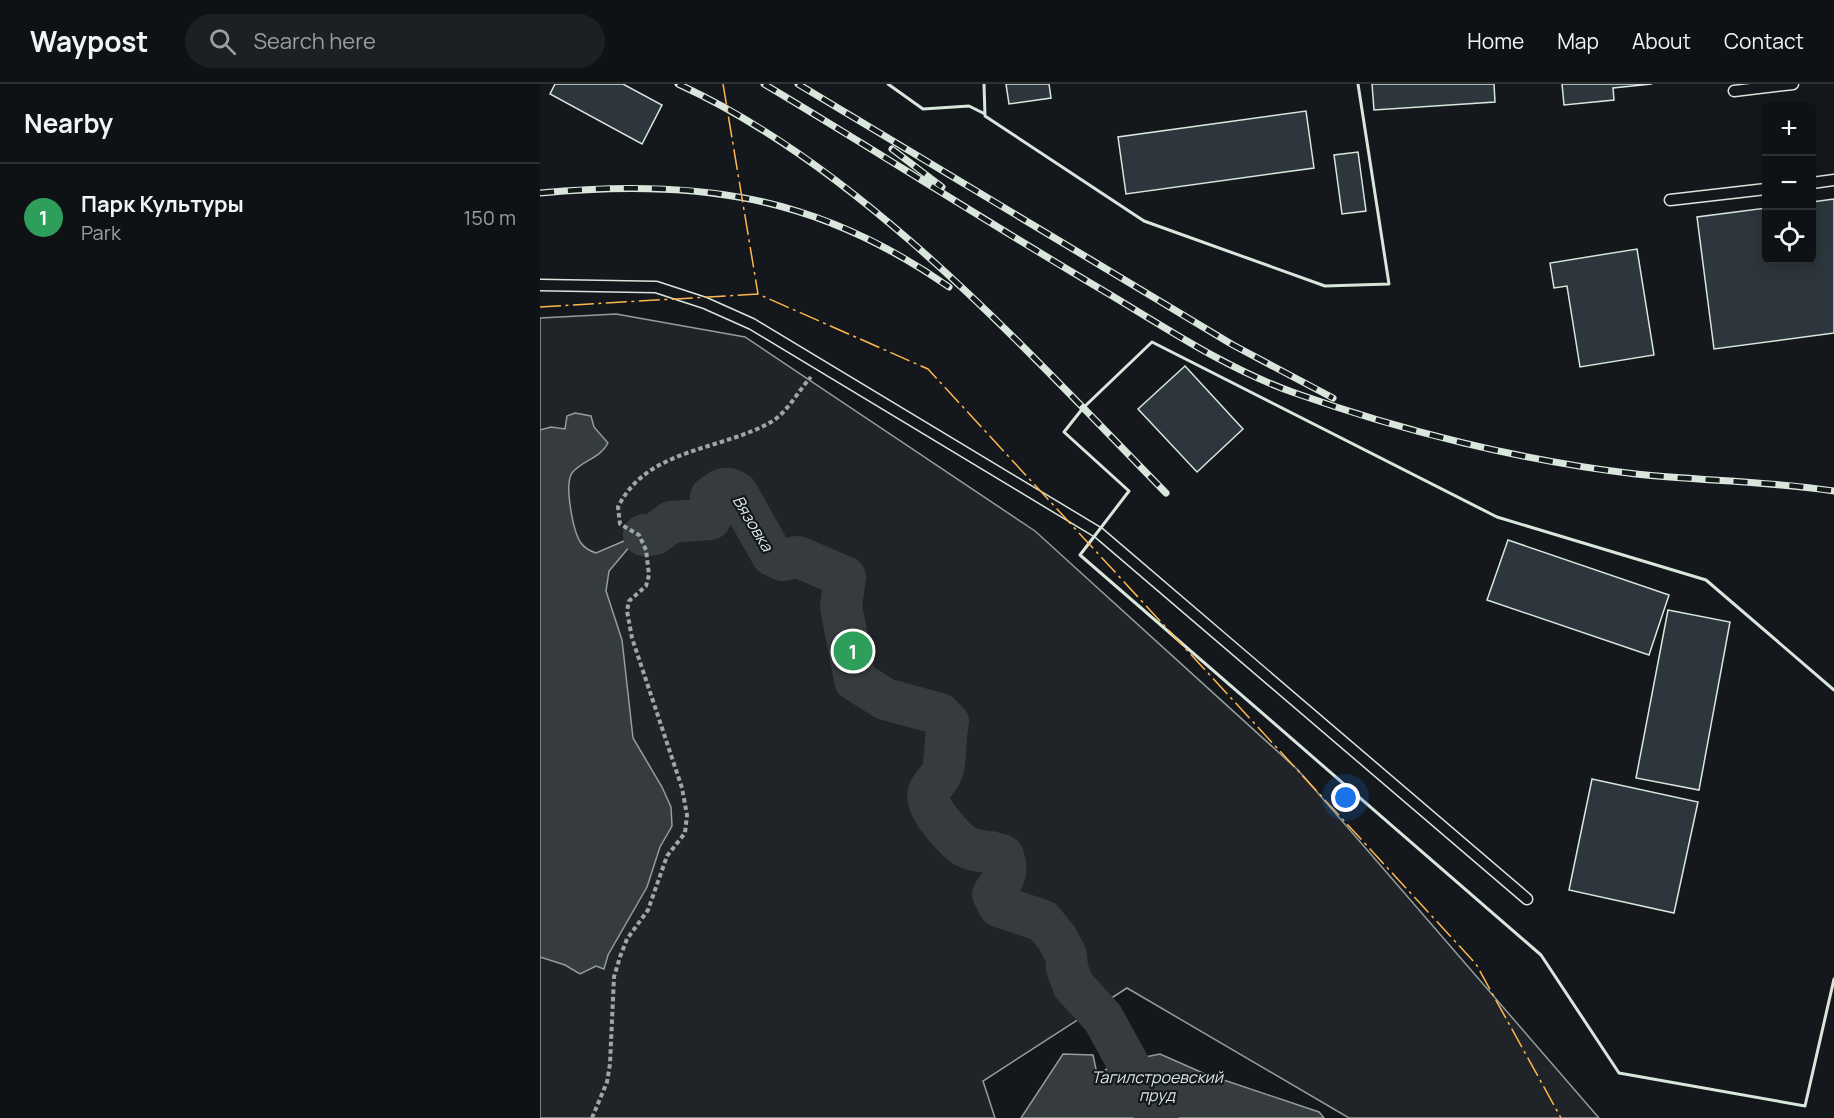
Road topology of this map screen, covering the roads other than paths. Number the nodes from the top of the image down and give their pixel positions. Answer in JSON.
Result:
{"nodes":[{"id":1,"x":1793,"y":84,"type":"edge"},
{"id":2,"x":1734,"y":91,"type":"dead end"},
{"id":3,"x":1834,"y":180,"type":"edge"},
{"id":4,"x":1816,"y":182,"type":"edge"},
{"id":5,"x":1762,"y":190,"type":"edge"},
{"id":6,"x":1670,"y":200,"type":"dead end"},
{"id":7,"x":540,"y":285,"type":"edge"},
{"id":8,"x":1527,"y":898,"type":"dead end"}],
"edges":[{"from":1,"to":2,"type":"lane"},
{"from":3,"to":4,"type":"lane"},
{"from":5,"to":6,"type":"lane"},
{"from":7,"to":8,"type":"lane"}]}
